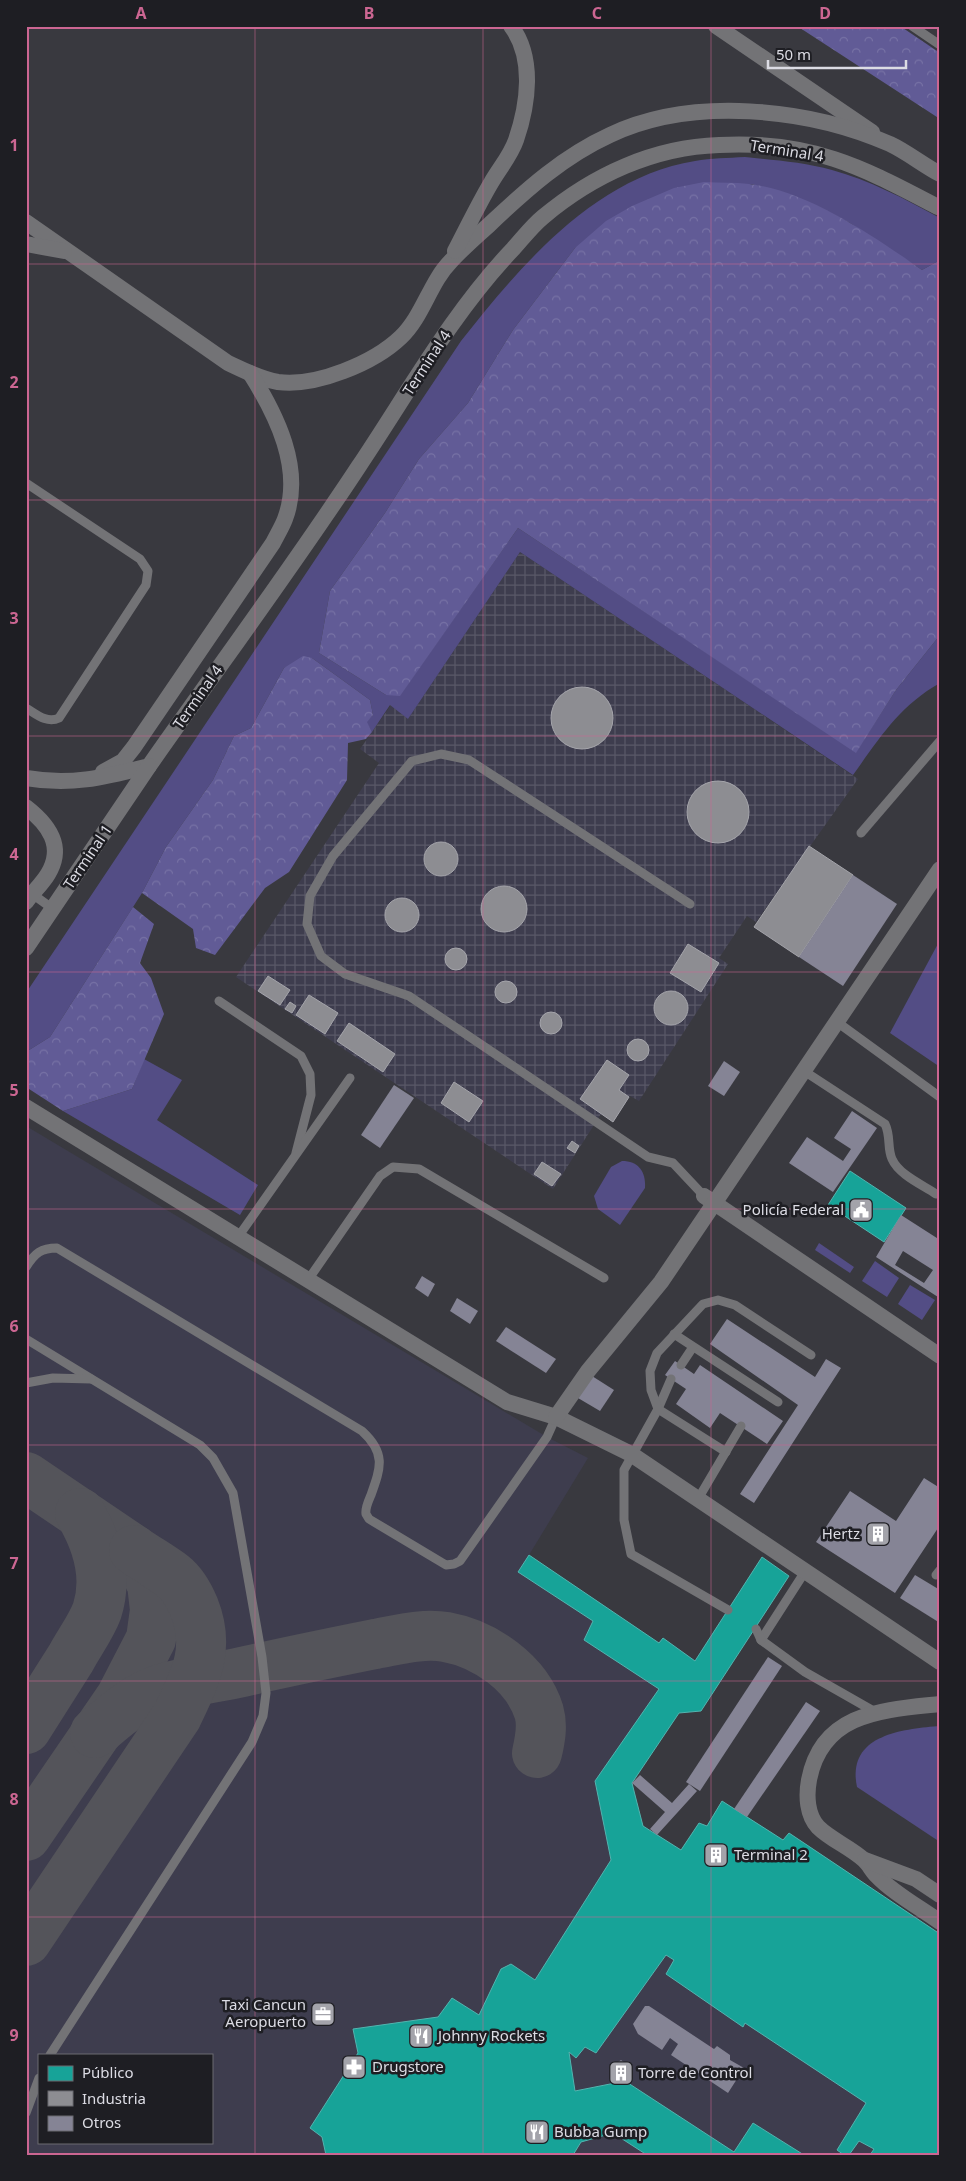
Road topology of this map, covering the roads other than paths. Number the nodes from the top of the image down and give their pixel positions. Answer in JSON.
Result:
{"nodes":[{"id":1,"x":511,"y":26,"type":"edge"},
{"id":2,"x":716,"y":26,"type":"edge"},
{"id":3,"x":912,"y":26,"type":"edge"},
{"id":4,"x":940,"y":45,"type":"edge"},
{"id":5,"x":890,"y":144,"type":"junction"},
{"id":6,"x":940,"y":174,"type":"edge"},
{"id":7,"x":940,"y":208,"type":"edge"},
{"id":8,"x":26,"y":222,"type":"edge"},
{"id":9,"x":26,"y":244,"type":"edge"},
{"id":10,"x":69,"y":252,"type":"junction"},
{"id":11,"x":449,"y":262,"type":"junction"},
{"id":12,"x":250,"y":373,"type":"junction"},
{"id":13,"x":26,"y":483,"type":"edge"},
{"id":14,"x":26,"y":708,"type":"edge"},
{"id":15,"x":940,"y":741,"type":"edge"},
{"id":16,"x":149,"y":766,"type":"junction"},
{"id":17,"x":26,"y":778,"type":"edge"},
{"id":18,"x":76,"y":782,"type":"junction"},
{"id":19,"x":26,"y":807,"type":"edge"},
{"id":20,"x":861,"y":833,"type":"dead end"},
{"id":21,"x":940,"y":869,"type":"edge"},
{"id":22,"x":28,"y":896,"type":"edge"},
{"id":23,"x":690,"y":904,"type":"dead end"},
{"id":24,"x":53,"y":909,"type":"junction"},
{"id":25,"x":26,"y":948,"type":"edge"},
{"id":26,"x":219,"y":1001,"type":"dead end"},
{"id":27,"x":837,"y":1022,"type":"junction"},
{"id":28,"x":804,"y":1071,"type":"junction"},
{"id":29,"x":350,"y":1078,"type":"dead end"},
{"id":30,"x":940,"y":1097,"type":"edge"},
{"id":31,"x":26,"y":1107,"type":"edge"},
{"id":32,"x":296,"y":1152,"type":"junction"},
{"id":33,"x":936,"y":1194,"type":"dead end"},
{"id":34,"x":709,"y":1200,"type":"junction"},
{"id":35,"x":238,"y":1237,"type":"junction"},
{"id":36,"x":26,"y":1267,"type":"edge"},
{"id":37,"x":604,"y":1278,"type":"dead end"},
{"id":38,"x":308,"y":1280,"type":"junction"},
{"id":39,"x":674,"y":1334,"type":"junction"},
{"id":40,"x":26,"y":1339,"type":"edge"},
{"id":41,"x":693,"y":1347,"type":"junction"},
{"id":42,"x":811,"y":1355,"type":"dead end"},
{"id":43,"x":940,"y":1356,"type":"edge"},
{"id":44,"x":681,"y":1365,"type":"dead end"},
{"id":45,"x":93,"y":1379,"type":"junction"},
{"id":46,"x":671,"y":1379,"type":"dead end"},
{"id":47,"x":26,"y":1383,"type":"edge"},
{"id":48,"x":778,"y":1402,"type":"dead end"},
{"id":49,"x":658,"y":1409,"type":"junction"},
{"id":50,"x":556,"y":1417,"type":"junction"},
{"id":51,"x":740,"y":1426,"type":"dead end"},
{"id":52,"x":726,"y":1452,"type":"junction"},
{"id":53,"x":631,"y":1454,"type":"junction"},
{"id":54,"x":698,"y":1498,"type":"junction"},
{"id":55,"x":806,"y":1570,"type":"junction"},
{"id":56,"x":728,"y":1610,"type":"dead end"},
{"id":57,"x":756,"y":1629,"type":"dead end"},
{"id":58,"x":761,"y":1640,"type":"junction"},
{"id":59,"x":940,"y":1662,"type":"edge"},
{"id":60,"x":940,"y":1704,"type":"edge"},
{"id":61,"x":877,"y":1713,"type":"junction"},
{"id":62,"x":864,"y":1860,"type":"junction"},
{"id":63,"x":940,"y":1895,"type":"edge"},
{"id":64,"x":940,"y":1922,"type":"edge"},
{"id":65,"x":51,"y":2054,"type":"edge"},
{"id":66,"x":38,"y":2081,"type":"edge"},
{"id":67,"x":26,"y":2113,"type":"edge"}],
"edges":[{"from":1,"to":11,"type":"street"},
{"from":2,"to":5,"type":"street"},
{"from":3,"to":4,"type":"lane"},
{"from":5,"to":6,"type":"street"},
{"from":5,"to":11,"type":"street"},
{"from":7,"to":16,"type":"street","name":"Terminal 4"},
{"from":8,"to":10,"type":"street"},
{"from":9,"to":10,"type":"street"},
{"from":10,"to":12,"type":"street"},
{"from":11,"to":12,"type":"street"},
{"from":12,"to":18,"type":"street"},
{"from":13,"to":14,"type":"lane"},
{"from":15,"to":20,"type":"lane"},
{"from":16,"to":18,"type":"street"},
{"from":16,"to":24,"type":"street","name":"Terminal 1"},
{"from":17,"to":18,"type":"street"},
{"from":19,"to":22,"type":"street","name":"Terminal 1"},
{"from":21,"to":27,"type":"street"},
{"from":22,"to":24,"type":"lane"},
{"from":23,"to":34,"type":"lane"},
{"from":24,"to":25,"type":"street","name":"Terminal 1"},
{"from":26,"to":32,"type":"lane"},
{"from":27,"to":28,"type":"street"},
{"from":27,"to":30,"type":"lane"},
{"from":28,"to":33,"type":"lane"},
{"from":28,"to":34,"type":"street"},
{"from":29,"to":32,"type":"lane"},
{"from":31,"to":35,"type":"street"},
{"from":32,"to":35,"type":"lane"},
{"from":34,"to":43,"type":"street"},
{"from":34,"to":50,"type":"street"},
{"from":35,"to":38,"type":"street"},
{"from":36,"to":50,"type":"lane"},
{"from":37,"to":38,"type":"lane"},
{"from":38,"to":50,"type":"street"},
{"from":39,"to":41,"type":"lane"},
{"from":39,"to":42,"type":"lane"},
{"from":39,"to":49,"type":"lane"},
{"from":40,"to":45,"type":"lane"},
{"from":41,"to":44,"type":"lane"},
{"from":41,"to":48,"type":"lane"},
{"from":45,"to":47,"type":"lane"},
{"from":45,"to":65,"type":"lane"},
{"from":46,"to":49,"type":"lane"},
{"from":49,"to":52,"type":"lane"},
{"from":49,"to":53,"type":"lane"},
{"from":50,"to":53,"type":"street"},
{"from":51,"to":52,"type":"lane"},
{"from":52,"to":54,"type":"lane"},
{"from":53,"to":54,"type":"street"},
{"from":53,"to":56,"type":"lane"},
{"from":54,"to":55,"type":"street"},
{"from":55,"to":58,"type":"lane"},
{"from":55,"to":59,"type":"street"},
{"from":57,"to":58,"type":"lane"},
{"from":58,"to":61,"type":"lane"},
{"from":60,"to":61,"type":"street"},
{"from":61,"to":62,"type":"street"},
{"from":62,"to":63,"type":"street"},
{"from":62,"to":64,"type":"street"},
{"from":66,"to":67,"type":"lane"}]}
